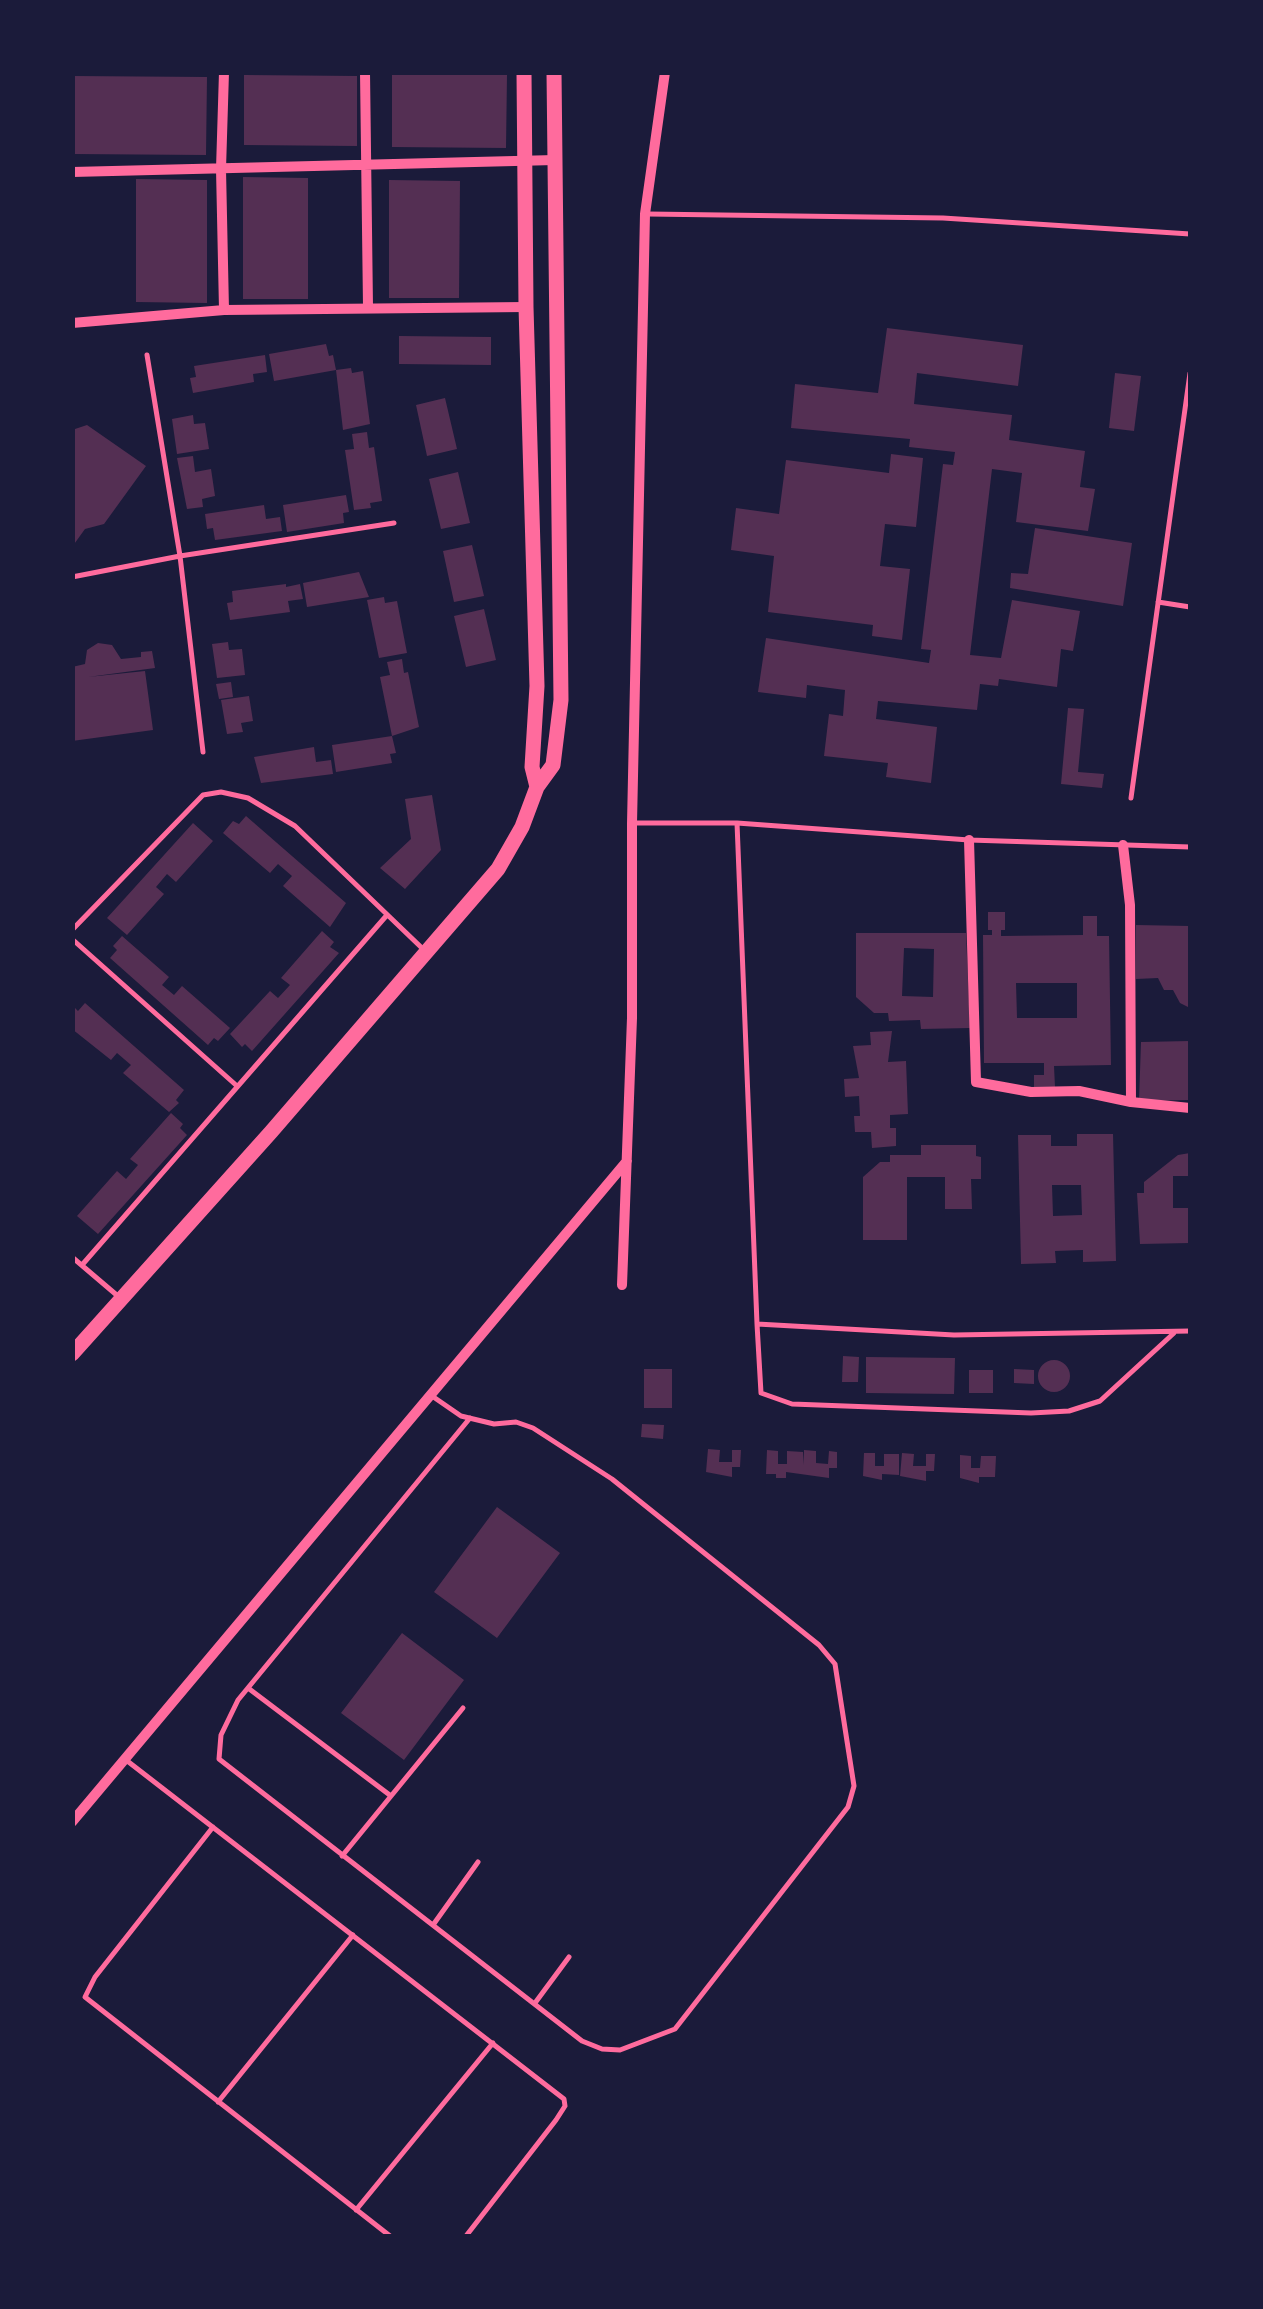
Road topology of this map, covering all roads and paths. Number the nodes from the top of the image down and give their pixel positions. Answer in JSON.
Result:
{"nodes":[{"id":1,"x":224,"y":72,"type":"edge"},
{"id":2,"x":365,"y":72,"type":"edge"},
{"id":3,"x":524,"y":72,"type":"edge"},
{"id":4,"x":554,"y":72,"type":"edge"},
{"id":5,"x":664,"y":72,"type":"edge"},
{"id":6,"x":555,"y":160,"type":"junction"},
{"id":7,"x":524,"y":161,"type":"junction"},
{"id":8,"x":367,"y":167,"type":"junction"},
{"id":9,"x":221,"y":169,"type":"junction"},
{"id":10,"x":72,"y":172,"type":"edge"},
{"id":11,"x":645,"y":214,"type":"junction"},
{"id":12,"x":1190,"y":234,"type":"edge"},
{"id":13,"x":526,"y":307,"type":"junction"},
{"id":14,"x":368,"y":308,"type":"junction"},
{"id":15,"x":224,"y":310,"type":"junction"},
{"id":16,"x":72,"y":323,"type":"edge"},
{"id":17,"x":148,"y":355,"type":"dead end"},
{"id":18,"x":1190,"y":373,"type":"edge"},
{"id":19,"x":394,"y":524,"type":"dead end"},
{"id":20,"x":180,"y":556,"type":"junction"},
{"id":21,"x":72,"y":577,"type":"edge"},
{"id":22,"x":1158,"y":602,"type":"junction"},
{"id":23,"x":1190,"y":607,"type":"edge"},
{"id":24,"x":203,"y":752,"type":"dead end"},
{"id":25,"x":537,"y":787,"type":"junction"},
{"id":26,"x":1131,"y":798,"type":"dead end"},
{"id":27,"x":737,"y":822,"type":"junction"},
{"id":28,"x":632,"y":823,"type":"junction"},
{"id":29,"x":969,"y":840,"type":"junction"},
{"id":30,"x":1122,"y":845,"type":"junction"},
{"id":31,"x":1190,"y":847,"type":"edge"},
{"id":32,"x":387,"y":915,"type":"junction"},
{"id":33,"x":72,"y":930,"type":"edge"},
{"id":34,"x":72,"y":939,"type":"edge"},
{"id":35,"x":426,"y":953,"type":"junction"},
{"id":36,"x":237,"y":1086,"type":"junction"},
{"id":37,"x":1131,"y":1102,"type":"junction"},
{"id":38,"x":1190,"y":1108,"type":"edge"},
{"id":39,"x":628,"y":1160,"type":"junction"},
{"id":40,"x":72,"y":1256,"type":"edge"},
{"id":41,"x":82,"y":1264,"type":"junction"},
{"id":42,"x":622,"y":1284,"type":"dead end"},
{"id":43,"x":122,"y":1299,"type":"junction"},
{"id":44,"x":757,"y":1324,"type":"junction"},
{"id":45,"x":1190,"y":1331,"type":"edge"},
{"id":46,"x":1174,"y":1333,"type":"junction"},
{"id":47,"x":72,"y":1354,"type":"edge"},
{"id":48,"x":429,"y":1395,"type":"junction"},
{"id":49,"x":470,"y":1418,"type":"junction"},
{"id":50,"x":248,"y":1688,"type":"junction"},
{"id":51,"x":463,"y":1708,"type":"dead end"},
{"id":52,"x":123,"y":1758,"type":"junction"},
{"id":53,"x":391,"y":1796,"type":"junction"},
{"id":54,"x":72,"y":1822,"type":"edge"},
{"id":55,"x":213,"y":1828,"type":"junction"},
{"id":56,"x":342,"y":1856,"type":"junction"},
{"id":57,"x":478,"y":1862,"type":"dead end"},
{"id":58,"x":433,"y":1926,"type":"junction"},
{"id":59,"x":353,"y":1935,"type":"junction"},
{"id":60,"x":568,"y":1957,"type":"dead end"},
{"id":61,"x":534,"y":2004,"type":"junction"},
{"id":62,"x":494,"y":2044,"type":"junction"},
{"id":63,"x":218,"y":2102,"type":"junction"},
{"id":64,"x":356,"y":2210,"type":"junction"},
{"id":65,"x":390,"y":2236,"type":"edge"},
{"id":66,"x":466,"y":2236,"type":"edge"}],
"edges":[{"from":1,"to":9,"type":"street"},
{"from":2,"to":8,"type":"street"},
{"from":3,"to":7,"type":"main road"},
{"from":4,"to":6,"type":"main road"},
{"from":5,"to":11,"type":"street"},
{"from":6,"to":7,"type":"street"},
{"from":6,"to":25,"type":"main road"},
{"from":7,"to":8,"type":"street"},
{"from":7,"to":13,"type":"main road"},
{"from":8,"to":9,"type":"street"},
{"from":8,"to":14,"type":"street"},
{"from":9,"to":10,"type":"street"},
{"from":9,"to":15,"type":"street"},
{"from":11,"to":12,"type":"lane"},
{"from":11,"to":28,"type":"street"},
{"from":13,"to":14,"type":"street"},
{"from":13,"to":25,"type":"main road"},
{"from":14,"to":15,"type":"street"},
{"from":15,"to":16,"type":"street"},
{"from":17,"to":20,"type":"lane"},
{"from":18,"to":22,"type":"lane"},
{"from":19,"to":20,"type":"lane"},
{"from":20,"to":21,"type":"lane"},
{"from":20,"to":24,"type":"lane"},
{"from":22,"to":23,"type":"lane"},
{"from":22,"to":26,"type":"lane"},
{"from":25,"to":35,"type":"main road"},
{"from":27,"to":28,"type":"lane"},
{"from":27,"to":29,"type":"lane"},
{"from":27,"to":44,"type":"lane"},
{"from":28,"to":39,"type":"street"},
{"from":29,"to":30,"type":"lane"},
{"from":29,"to":37,"type":"street"},
{"from":30,"to":31,"type":"lane"},
{"from":30,"to":37,"type":"street"},
{"from":32,"to":33,"type":"lane"},
{"from":32,"to":35,"type":"lane"},
{"from":32,"to":36,"type":"lane"},
{"from":34,"to":36,"type":"lane"},
{"from":35,"to":43,"type":"main road"},
{"from":36,"to":41,"type":"lane"},
{"from":37,"to":38,"type":"street"},
{"from":39,"to":42,"type":"street"},
{"from":39,"to":48,"type":"street"},
{"from":40,"to":41,"type":"lane"},
{"from":41,"to":43,"type":"lane"},
{"from":43,"to":47,"type":"main road"},
{"from":44,"to":46,"type":"lane"},
{"from":44,"to":46,"type":"lane"},
{"from":45,"to":46,"type":"lane"},
{"from":48,"to":49,"type":"lane"},
{"from":48,"to":52,"type":"street"},
{"from":49,"to":50,"type":"lane"},
{"from":49,"to":61,"type":"lane"},
{"from":50,"to":53,"type":"lane"},
{"from":50,"to":56,"type":"lane"},
{"from":51,"to":53,"type":"lane"},
{"from":52,"to":54,"type":"street"},
{"from":52,"to":55,"type":"lane"},
{"from":53,"to":56,"type":"lane"},
{"from":55,"to":59,"type":"lane"},
{"from":55,"to":63,"type":"lane"},
{"from":56,"to":58,"type":"lane"},
{"from":57,"to":58,"type":"lane"},
{"from":58,"to":61,"type":"lane"},
{"from":59,"to":62,"type":"lane"},
{"from":59,"to":63,"type":"lane"},
{"from":60,"to":61,"type":"lane"},
{"from":62,"to":64,"type":"lane"},
{"from":62,"to":66,"type":"lane"},
{"from":63,"to":64,"type":"lane"},
{"from":64,"to":65,"type":"lane"}]}
